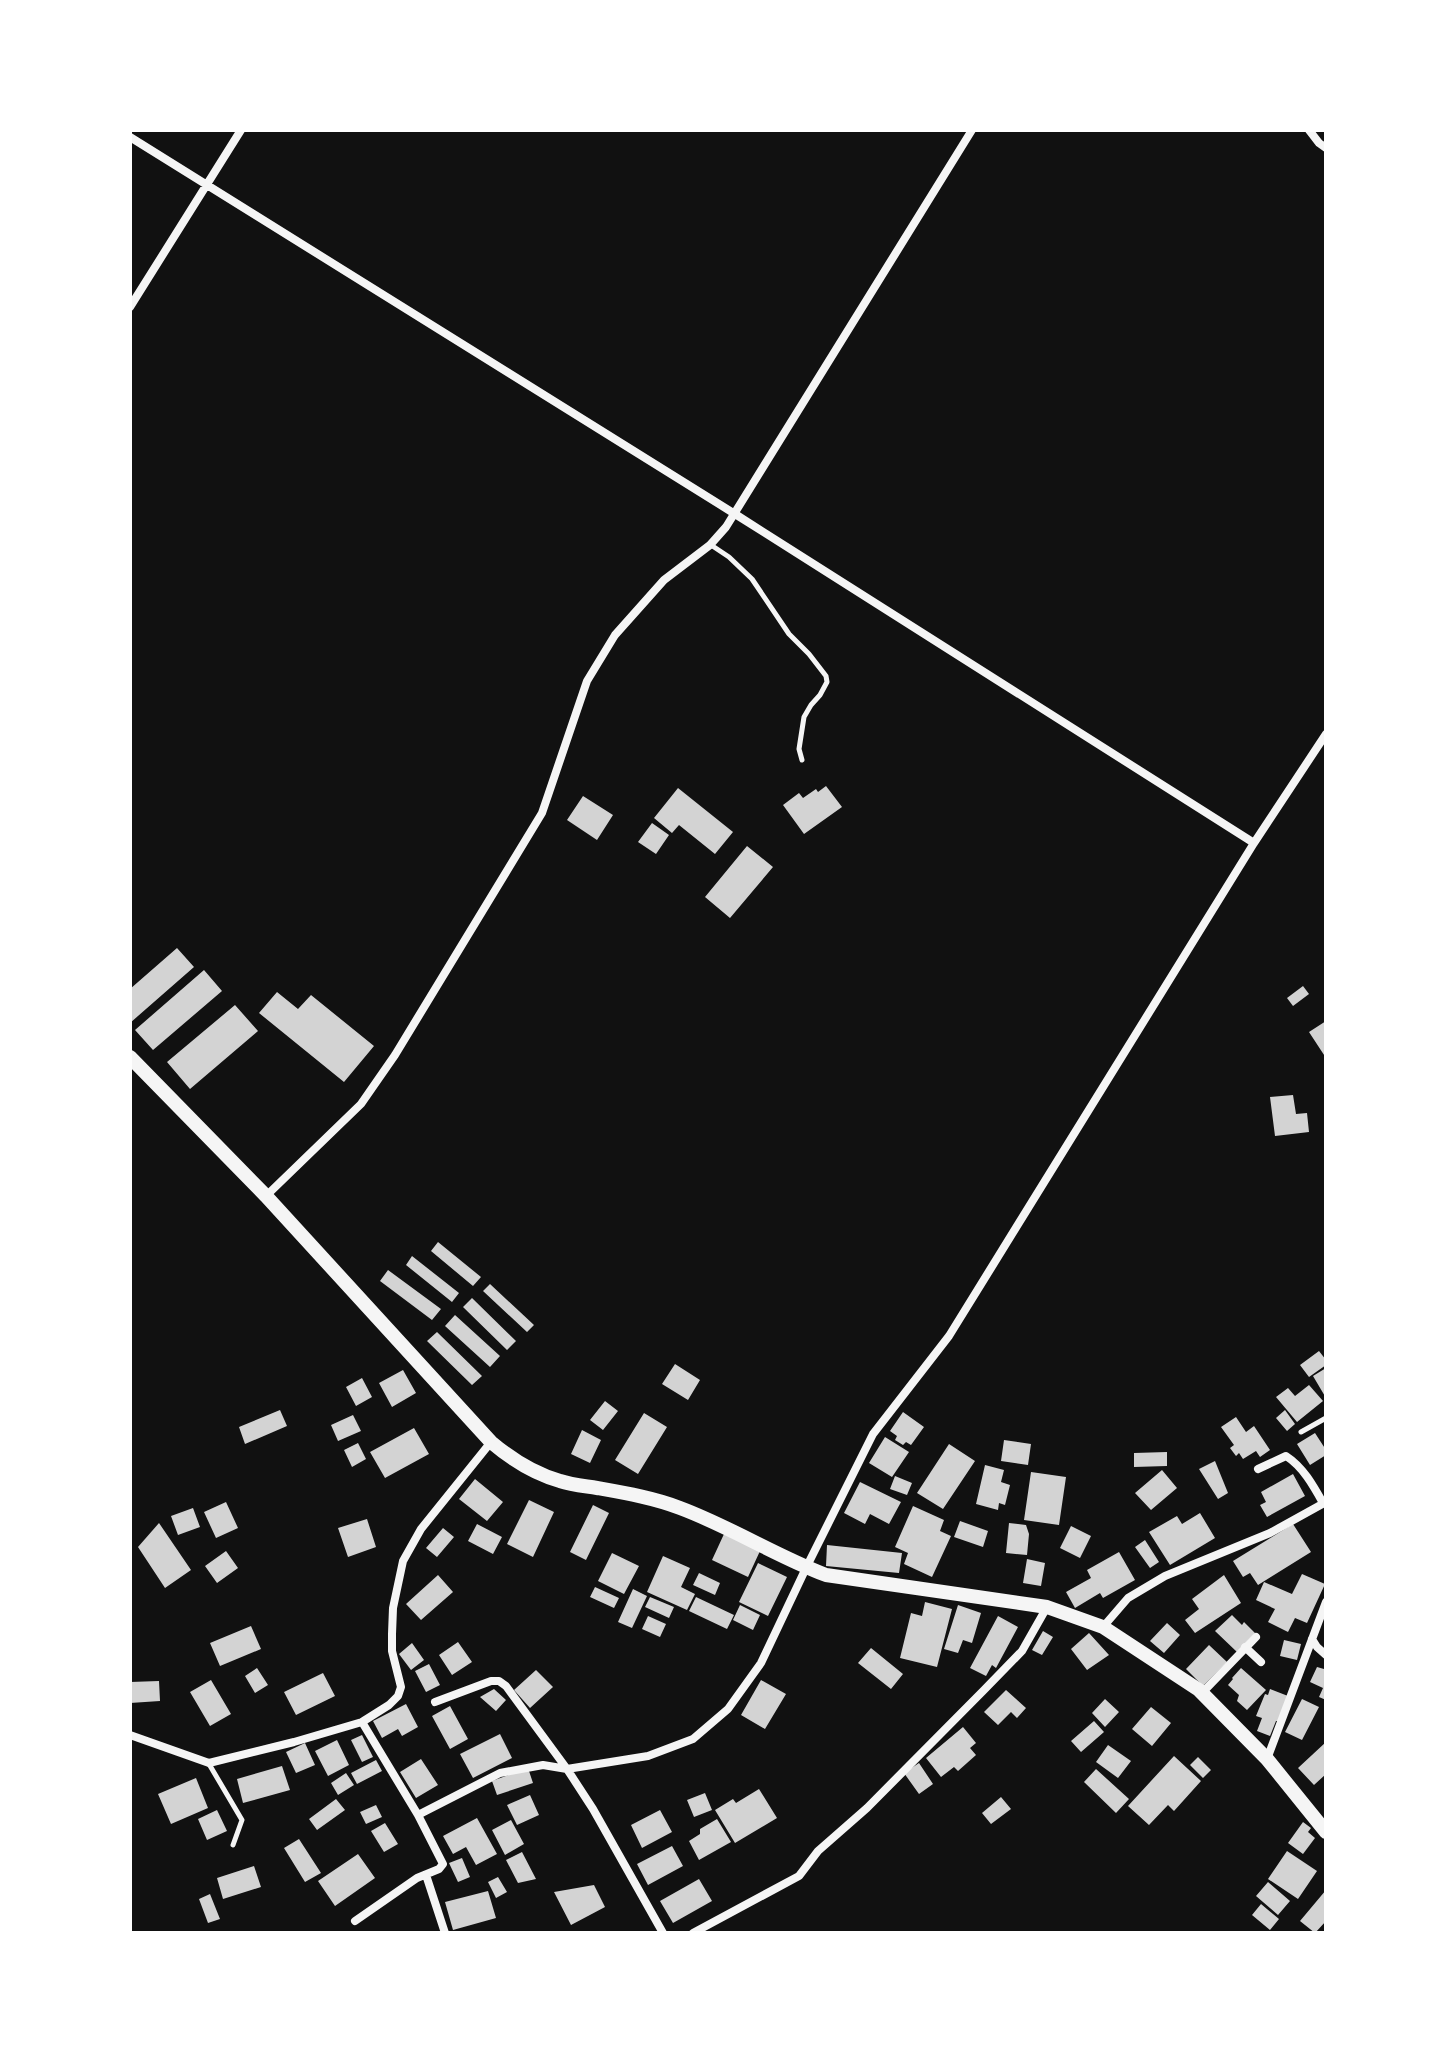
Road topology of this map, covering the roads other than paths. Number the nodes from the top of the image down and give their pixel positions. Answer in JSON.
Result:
{"nodes":[{"id":1,"x":241,"y":130,"type":"edge"},
{"id":2,"x":972,"y":130,"type":"edge"},
{"id":3,"x":1309,"y":130,"type":"edge"},
{"id":4,"x":130,"y":137,"type":"edge"},
{"id":5,"x":1326,"y":148,"type":"edge"},
{"id":6,"x":207,"y":184,"type":"junction"},
{"id":7,"x":130,"y":307,"type":"edge"},
{"id":8,"x":735,"y":514,"type":"junction"},
{"id":9,"x":710,"y":545,"type":"junction"},
{"id":10,"x":1326,"y":734,"type":"edge"},
{"id":11,"x":802,"y":760,"type":"dead end"},
{"id":12,"x":1254,"y":843,"type":"junction"},
{"id":13,"x":130,"y":1057,"type":"edge"},
{"id":14,"x":266,"y":1196,"type":"junction"},
{"id":15,"x":1326,"y":1418,"type":"edge"},
{"id":16,"x":1301,"y":1432,"type":"dead end"},
{"id":17,"x":491,"y":1442,"type":"junction"},
{"id":18,"x":1258,"y":1469,"type":"dead end"},
{"id":19,"x":1325,"y":1502,"type":"edge"},
{"id":20,"x":806,"y":1568,"type":"junction"},
{"id":21,"x":1326,"y":1602,"type":"edge"},
{"id":22,"x":1047,"y":1607,"type":"junction"},
{"id":23,"x":1103,"y":1627,"type":"junction"},
{"id":24,"x":1256,"y":1637,"type":"dead end"},
{"id":25,"x":1312,"y":1639,"type":"junction"},
{"id":26,"x":1245,"y":1647,"type":"junction"},
{"id":27,"x":1326,"y":1655,"type":"edge"},
{"id":28,"x":1261,"y":1662,"type":"dead end"},
{"id":29,"x":1202,"y":1693,"type":"junction"},
{"id":30,"x":435,"y":1702,"type":"dead end"},
{"id":31,"x":362,"y":1722,"type":"junction"},
{"id":32,"x":130,"y":1735,"type":"edge"},
{"id":33,"x":1267,"y":1759,"type":"junction"},
{"id":34,"x":209,"y":1763,"type":"junction"},
{"id":35,"x":567,"y":1769,"type":"junction"},
{"id":36,"x":418,"y":1815,"type":"junction"},
{"id":37,"x":1326,"y":1832,"type":"edge"},
{"id":38,"x":233,"y":1845,"type":"dead end"},
{"id":39,"x":426,"y":1875,"type":"junction"},
{"id":40,"x":355,"y":1921,"type":"dead end"},
{"id":41,"x":445,"y":1933,"type":"edge"},
{"id":42,"x":663,"y":1933,"type":"edge"},
{"id":43,"x":693,"y":1933,"type":"edge"}],
"edges":[{"from":1,"to":6,"type":"street"},
{"from":2,"to":8,"type":"street"},
{"from":3,"to":5,"type":"street"},
{"from":4,"to":6,"type":"street"},
{"from":6,"to":7,"type":"street"},
{"from":6,"to":8,"type":"street"},
{"from":8,"to":9,"type":"street"},
{"from":8,"to":12,"type":"street"},
{"from":9,"to":11,"type":"lane"},
{"from":9,"to":14,"type":"street"},
{"from":10,"to":12,"type":"street"},
{"from":12,"to":20,"type":"street"},
{"from":13,"to":14,"type":"main road"},
{"from":14,"to":17,"type":"main road"},
{"from":15,"to":16,"type":"lane"},
{"from":17,"to":20,"type":"main road"},
{"from":17,"to":31,"type":"street"},
{"from":18,"to":19,"type":"street"},
{"from":19,"to":23,"type":"street"},
{"from":20,"to":22,"type":"main road"},
{"from":20,"to":35,"type":"street"},
{"from":21,"to":25,"type":"street"},
{"from":22,"to":23,"type":"main road"},
{"from":22,"to":43,"type":"street"},
{"from":23,"to":29,"type":"main road"},
{"from":24,"to":26,"type":"street"},
{"from":25,"to":27,"type":"street"},
{"from":25,"to":33,"type":"street"},
{"from":26,"to":28,"type":"street"},
{"from":26,"to":29,"type":"street"},
{"from":29,"to":33,"type":"main road"},
{"from":30,"to":35,"type":"street"},
{"from":31,"to":34,"type":"street"},
{"from":31,"to":36,"type":"street"},
{"from":32,"to":34,"type":"street"},
{"from":33,"to":37,"type":"main road"},
{"from":34,"to":38,"type":"lane"},
{"from":35,"to":36,"type":"street"},
{"from":35,"to":42,"type":"street"},
{"from":36,"to":39,"type":"street"},
{"from":39,"to":40,"type":"street"},
{"from":39,"to":41,"type":"street"}]}
